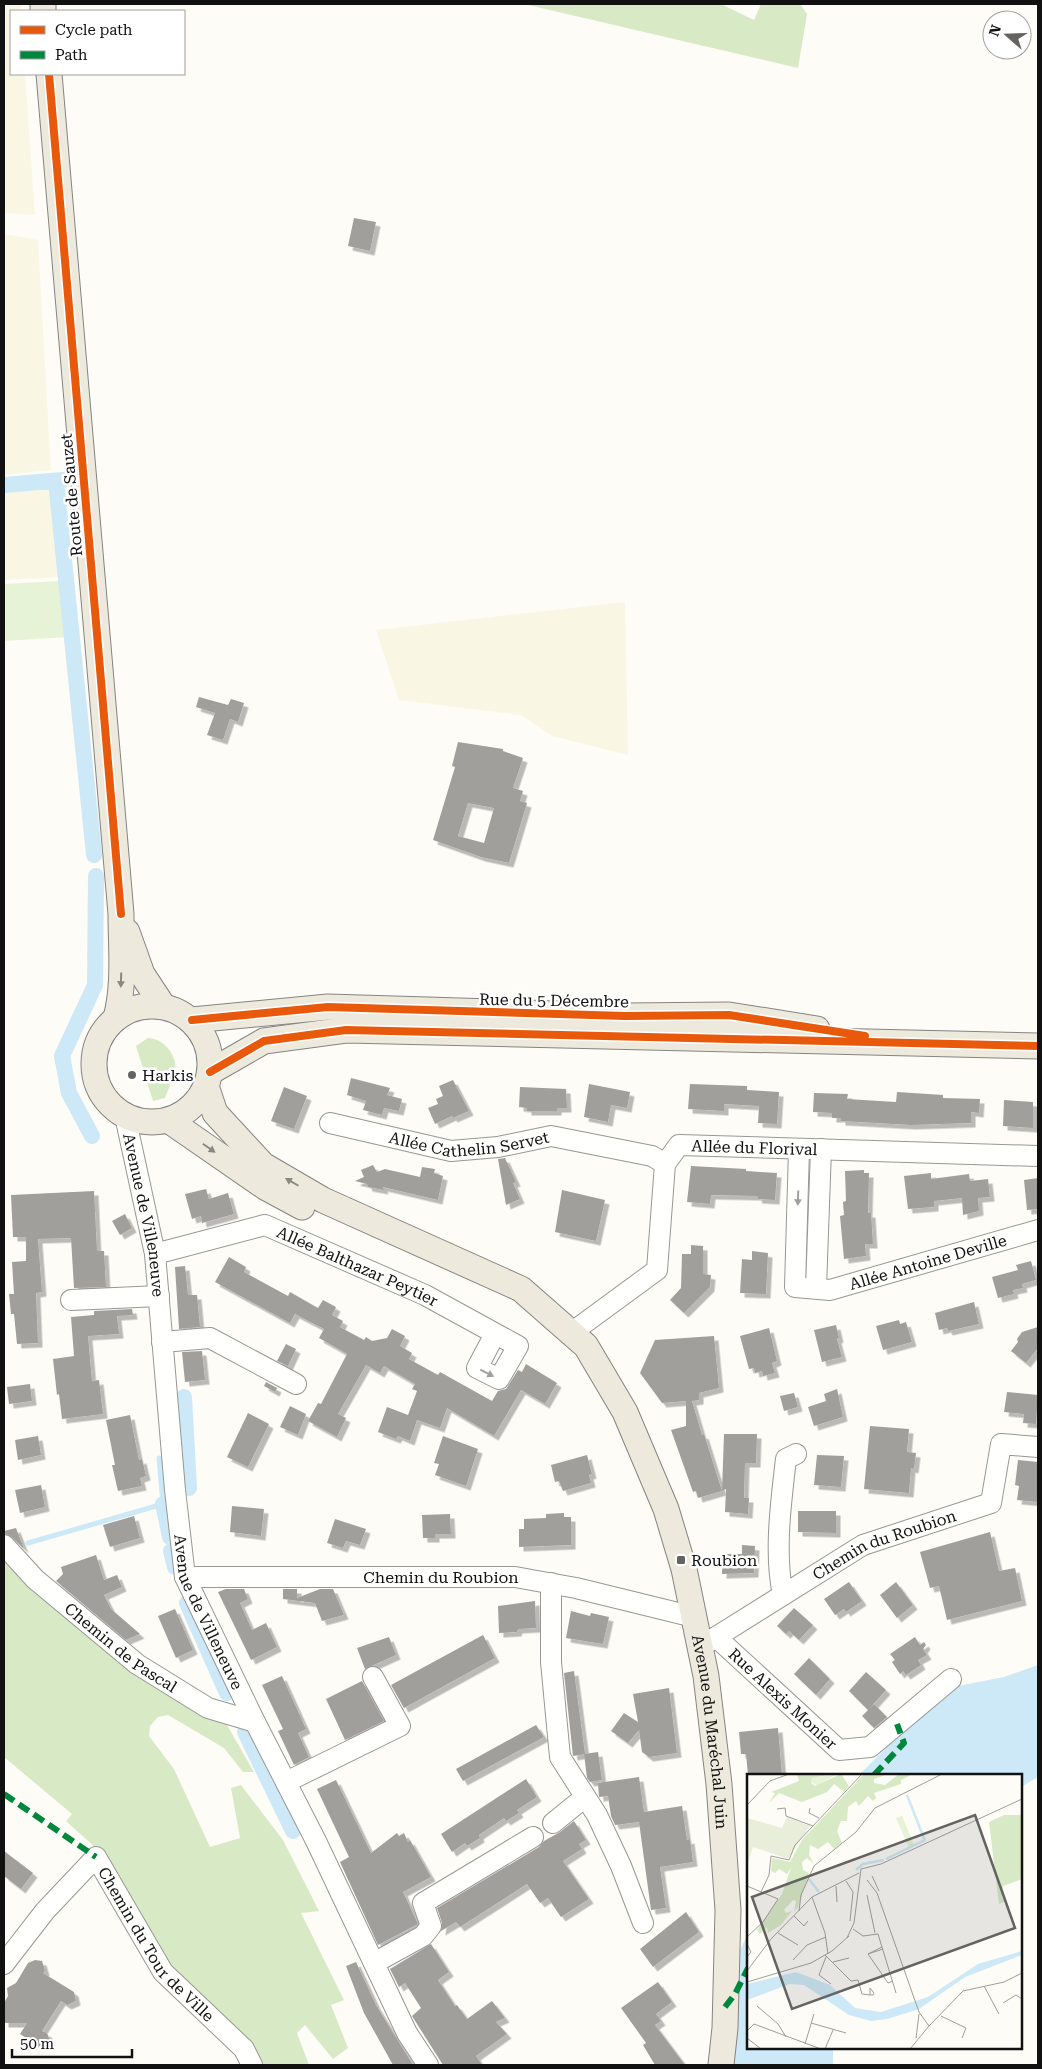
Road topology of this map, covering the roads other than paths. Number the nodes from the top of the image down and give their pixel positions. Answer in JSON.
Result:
{"nodes":[{"id":1,"x":49,"y":75,"type":"edge"},
{"id":2,"x":121,"y":914,"type":"junction"},
{"id":3,"x":163,"y":1006,"type":"junction"},
{"id":4,"x":116,"y":1018,"type":"junction"},
{"id":5,"x":192,"y":1020,"type":"junction"},
{"id":6,"x":914,"y":1044,"type":"junction"},
{"id":7,"x":1038,"y":1046,"type":"edge"},
{"id":8,"x":208,"y":1079,"type":"junction"},
{"id":9,"x":125,"y":1116,"type":"junction"},
{"id":10,"x":168,"y":1120,"type":"junction"},
{"id":11,"x":330,"y":1123,"type":"dead end"},
{"id":12,"x":799,"y":1149,"type":"junction"},
{"id":13,"x":820,"y":1149,"type":"junction"},
{"id":14,"x":1038,"y":1156,"type":"edge"},
{"id":15,"x":665,"y":1164,"type":"junction"},
{"id":16,"x":1038,"y":1230,"type":"edge"},
{"id":17,"x":155,"y":1254,"type":"junction"},
{"id":18,"x":816,"y":1288,"type":"junction"},
{"id":19,"x":158,"y":1296,"type":"junction"},
{"id":20,"x":71,"y":1300,"type":"dead end"},
{"id":21,"x":571,"y":1333,"type":"junction"},
{"id":22,"x":496,"y":1334,"type":"dead end"},
{"id":23,"x":162,"y":1342,"type":"junction"},
{"id":24,"x":296,"y":1384,"type":"dead end"},
{"id":25,"x":625,"y":1412,"type":"junction"},
{"id":26,"x":1038,"y":1447,"type":"edge"},
{"id":27,"x":796,"y":1454,"type":"dead end"},
{"id":28,"x":4,"y":1544,"type":"edge"},
{"id":29,"x":186,"y":1577,"type":"junction"},
{"id":30,"x":551,"y":1583,"type":"junction"},
{"id":31,"x":783,"y":1595,"type":"junction"},
{"id":32,"x":694,"y":1617,"type":"junction"},
{"id":33,"x":708,"y":1642,"type":"junction"},
{"id":34,"x":373,"y":1677,"type":"dead end"},
{"id":35,"x":951,"y":1679,"type":"dead end"},
{"id":36,"x":255,"y":1722,"type":"junction"},
{"id":37,"x":286,"y":1782,"type":"junction"},
{"id":38,"x":585,"y":1797,"type":"junction"},
{"id":39,"x":553,"y":1823,"type":"dead end"},
{"id":40,"x":533,"y":1837,"type":"dead end"},
{"id":41,"x":643,"y":1923,"type":"dead end"},
{"id":42,"x":374,"y":1963,"type":"junction"},
{"id":43,"x":4,"y":1964,"type":"edge"},
{"id":44,"x":252,"y":2065,"type":"edge"},
{"id":45,"x":428,"y":2065,"type":"edge"},
{"id":46,"x":721,"y":2065,"type":"edge"}],
"edges":[{"from":1,"to":2,"type":"main road","name":"Route de Sauzet"},
{"from":2,"to":3,"type":"main road","name":"Route de Sauzet"},
{"from":2,"to":4,"type":"main road","name":"Route de Sauzet","one_way":true},
{"from":3,"to":4,"type":"main road"},
{"from":3,"to":5,"type":"main road"},
{"from":4,"to":9,"type":"main road"},
{"from":5,"to":6,"type":"main road","name":"Rue du 5 Décembre"},
{"from":5,"to":8,"type":"main road"},
{"from":6,"to":7,"type":"main road","name":"Rue du 5 Décembre"},
{"from":6,"to":8,"type":"main road","name":"Rue du 5 Décembre"},
{"from":8,"to":10,"type":"main road"},
{"from":21,"to":8,"type":"main road","one_way":true},
{"from":9,"to":10,"type":"main road"},
{"from":9,"to":17,"type":"street","name":"Avenue de Villeneuve"},
{"from":10,"to":25,"type":"main road","one_way":true},
{"from":11,"to":15,"type":"street","name":"Allée Cathelin Servet"},
{"from":12,"to":13,"type":"street","name":"Allée du Florival"},
{"from":12,"to":15,"type":"street","name":"Allée du Florival"},
{"from":12,"to":18,"type":"street","name":"Allée Antoine Deville","one_way":true},
{"from":13,"to":14,"type":"street","name":"Allée du Florival"},
{"from":13,"to":18,"type":"street"},
{"from":15,"to":21,"type":"street"},
{"from":16,"to":18,"type":"street","name":"Allée Antoine Deville"},
{"from":17,"to":19,"type":"street","name":"Avenue de Villeneuve"},
{"from":17,"to":22,"type":"street","name":"Allée Balthazar Peytier"},
{"from":19,"to":20,"type":"street"},
{"from":19,"to":23,"type":"street","name":"Avenue de Villeneuve"},
{"from":21,"to":25,"type":"main road"},
{"from":23,"to":24,"type":"street"},
{"from":23,"to":29,"type":"street","name":"Avenue de Villeneuve"},
{"from":25,"to":32,"type":"main road","name":"Avenue du Maréchal Juin"},
{"from":26,"to":31,"type":"street","name":"Chemin du Roubion"},
{"from":27,"to":31,"type":"street"},
{"from":28,"to":36,"type":"street","name":"Chemin de Pascal"},
{"from":29,"to":30,"type":"street","name":"Chemin du Roubion"},
{"from":29,"to":36,"type":"street","name":"Avenue de Villeneuve"},
{"from":30,"to":32,"type":"street","name":"Chemin du Roubion"},
{"from":30,"to":38,"type":"street"},
{"from":31,"to":33,"type":"street","name":"Chemin du Roubion"},
{"from":32,"to":33,"type":"main road","name":"Avenue du Maréchal Juin"},
{"from":33,"to":35,"type":"street","name":"Rue Alexis Monier"},
{"from":33,"to":46,"type":"main road","name":"Avenue du Maréchal Juin"},
{"from":34,"to":37,"type":"street"},
{"from":36,"to":37,"type":"street","name":"Avenue de Villeneuve"},
{"from":37,"to":42,"type":"street","name":"Avenue de Villeneuve"},
{"from":38,"to":39,"type":"street"},
{"from":38,"to":41,"type":"street"},
{"from":40,"to":42,"type":"street"},
{"from":42,"to":45,"type":"street","name":"Avenue de Villeneuve"},
{"from":43,"to":44,"type":"street","name":"Chemin du Tour de Ville"}]}
